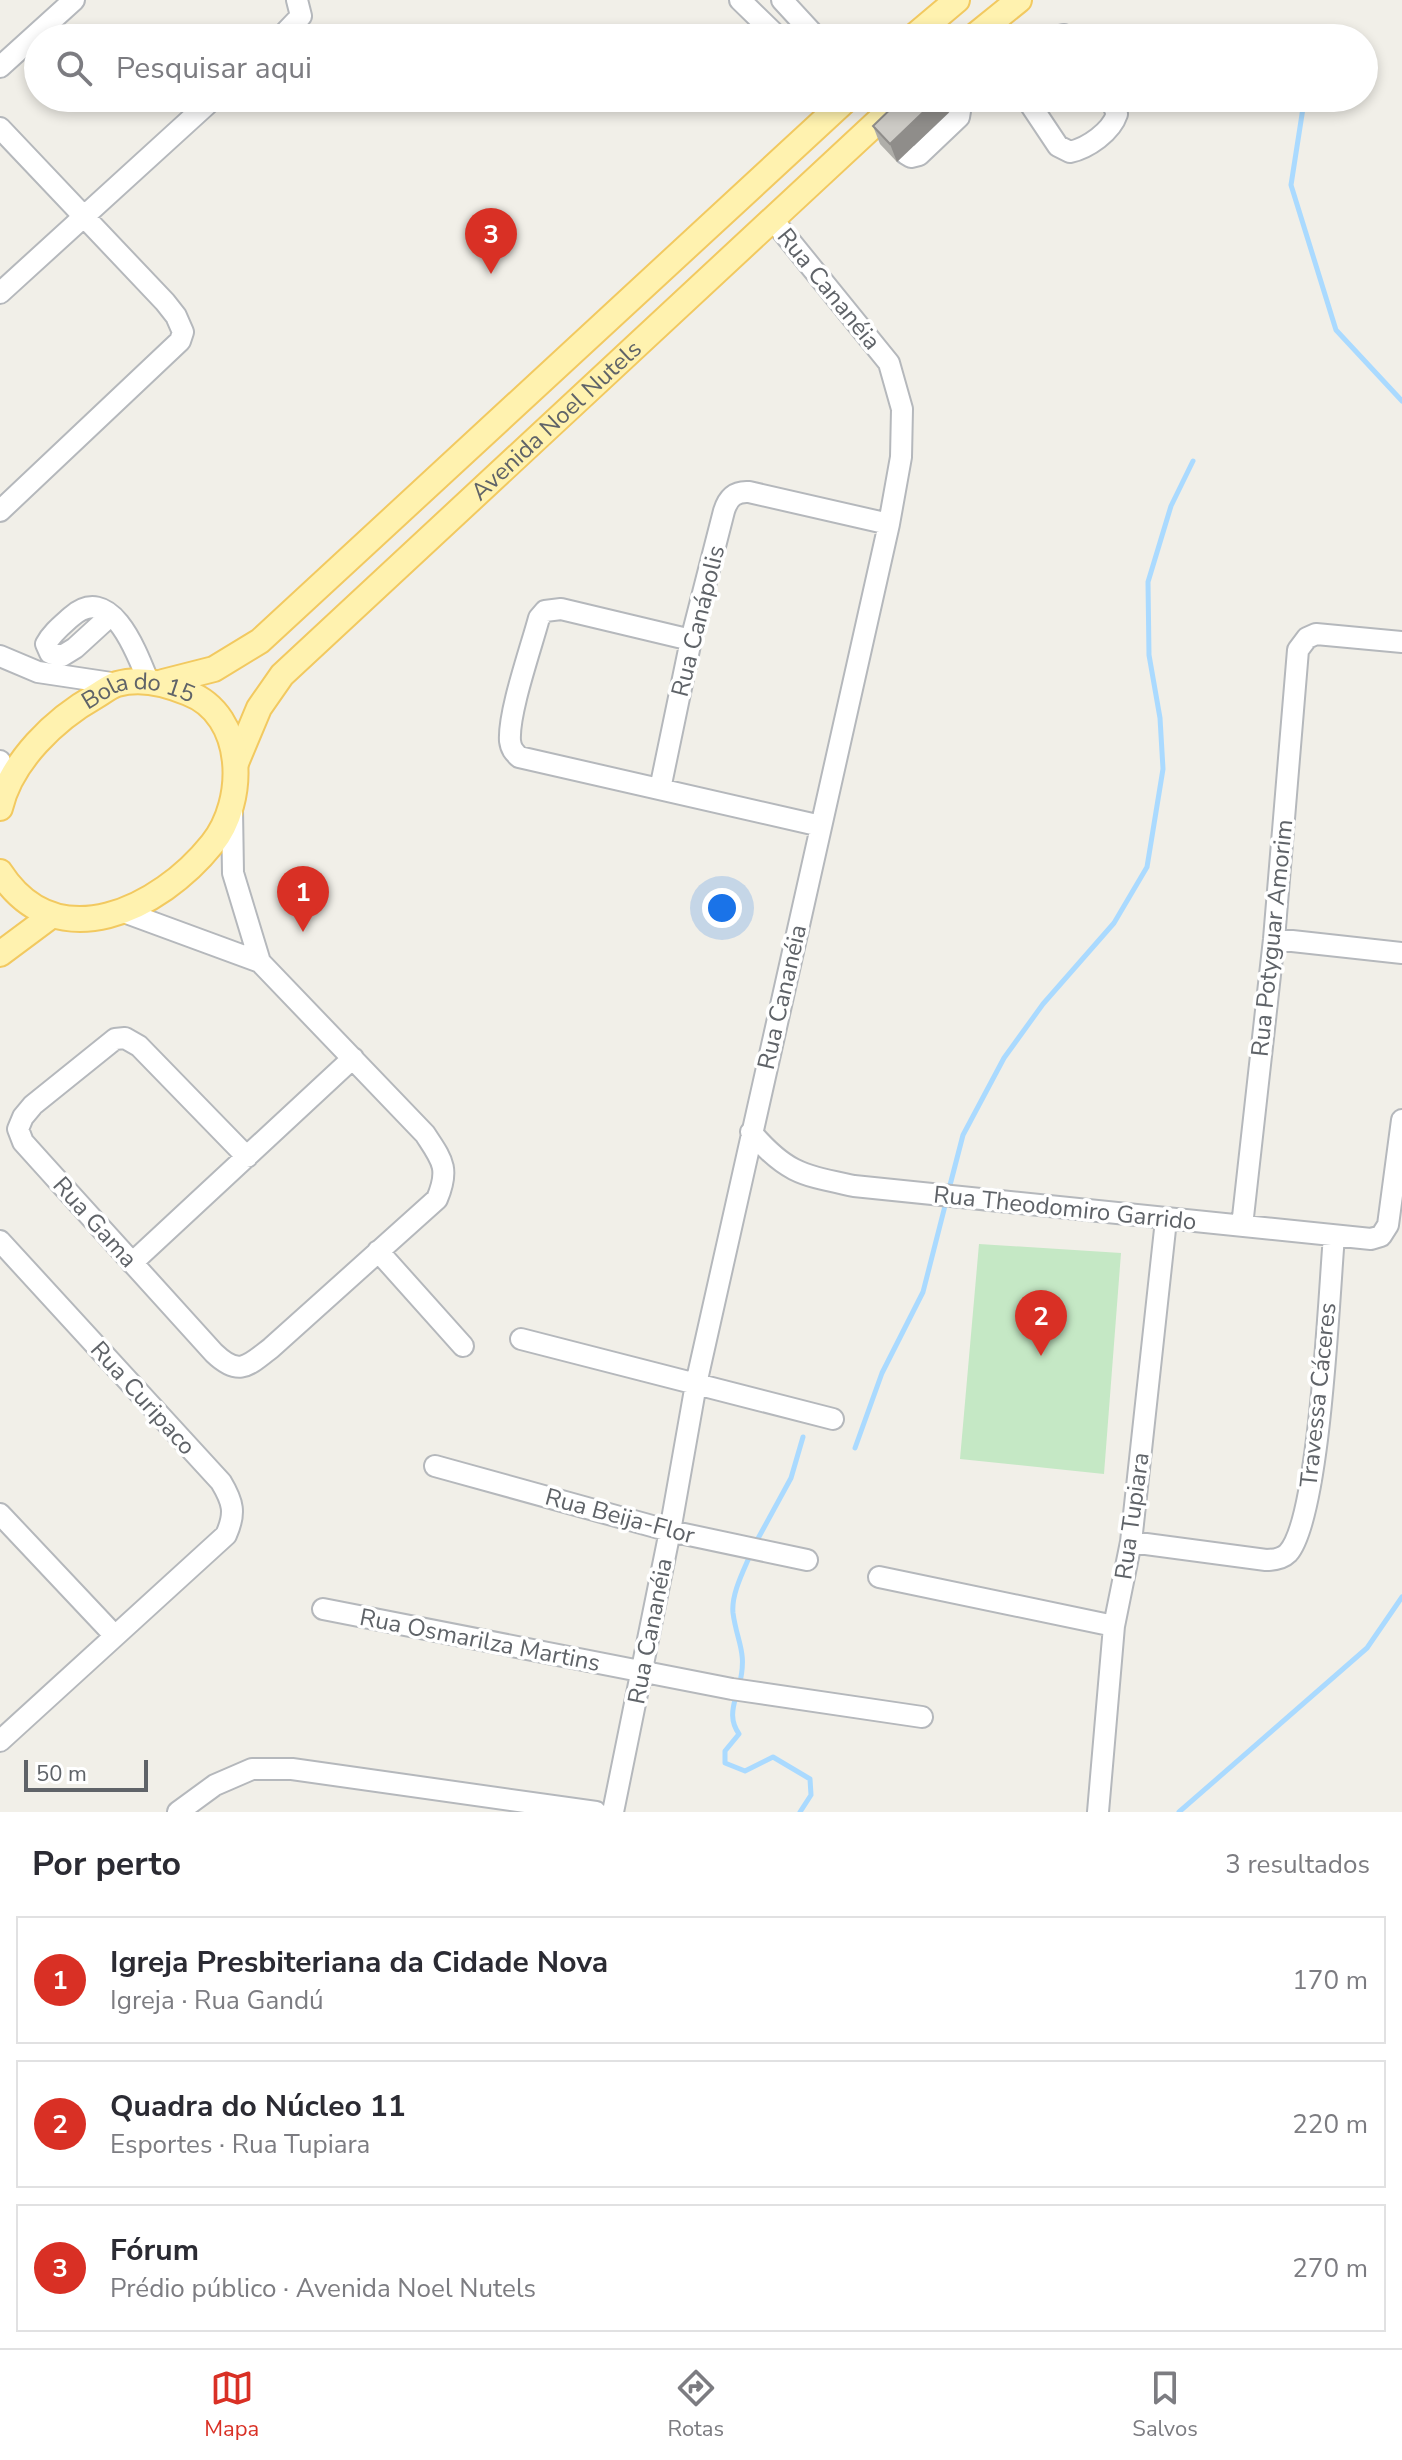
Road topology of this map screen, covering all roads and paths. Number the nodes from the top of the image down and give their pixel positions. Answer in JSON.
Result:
{"nodes":[{"id":1,"x":74,"y":0,"type":"edge"},
{"id":2,"x":740,"y":0,"type":"edge"},
{"id":3,"x":782,"y":0,"type":"edge"},
{"id":4,"x":957,"y":0,"type":"edge"},
{"id":5,"x":1019,"y":0,"type":"edge"},
{"id":6,"x":47,"y":24,"type":"edge"},
{"id":7,"x":765,"y":24,"type":"edge"},
{"id":8,"x":804,"y":24,"type":"edge"},
{"id":9,"x":929,"y":24,"type":"edge"},
{"id":10,"x":989,"y":24,"type":"edge"},
{"id":11,"x":24,"y":45,"type":"edge"},
{"id":12,"x":0,"y":67,"type":"edge"},
{"id":13,"x":198,"y":112,"type":"edge"},
{"id":14,"x":830,"y":112,"type":"edge"},
{"id":15,"x":894,"y":112,"type":"edge"},
{"id":16,"x":960,"y":112,"type":"edge"},
{"id":17,"x":1035,"y":112,"type":"edge"},
{"id":18,"x":1116,"y":112,"type":"edge"},
{"id":19,"x":0,"y":128,"type":"edge"},
{"id":20,"x":906,"y":154,"type":"dead end"},
{"id":21,"x":82,"y":216,"type":"junction"},
{"id":22,"x":773,"y":220,"type":"junction"},
{"id":23,"x":0,"y":293,"type":"edge"},
{"id":24,"x":0,"y":511,"type":"edge"},
{"id":25,"x":889,"y":524,"type":"junction"},
{"id":26,"x":110,"y":616,"type":"dead end"},
{"id":27,"x":691,"y":640,"type":"junction"},
{"id":28,"x":1402,"y":642,"type":"edge"},
{"id":29,"x":0,"y":656,"type":"edge"},
{"id":30,"x":156,"y":683,"type":"junction"},
{"id":31,"x":118,"y":684,"type":"junction"},
{"id":32,"x":0,"y":761,"type":"edge"},
{"id":33,"x":236,"y":763,"type":"junction"},
{"id":34,"x":660,"y":789,"type":"junction"},
{"id":35,"x":2,"y":798,"type":"edge"},
{"id":36,"x":232,"y":804,"type":"junction"},
{"id":37,"x":821,"y":826,"type":"junction"},
{"id":38,"x":0,"y":872,"type":"edge"},
{"id":39,"x":124,"y":912,"type":"junction"},
{"id":40,"x":51,"y":916,"type":"junction"},
{"id":41,"x":1274,"y":939,"type":"junction"},
{"id":42,"x":1402,"y":953,"type":"edge"},
{"id":43,"x":0,"y":954,"type":"edge"},
{"id":44,"x":260,"y":962,"type":"junction"},
{"id":45,"x":353,"y":1058,"type":"junction"},
{"id":46,"x":1402,"y":1120,"type":"edge"},
{"id":47,"x":751,"y":1132,"type":"junction"},
{"id":48,"x":247,"y":1157,"type":"junction"},
{"id":49,"x":1166,"y":1220,"type":"junction"},
{"id":50,"x":1242,"y":1226,"type":"junction"},
{"id":51,"x":1334,"y":1236,"type":"junction"},
{"id":52,"x":0,"y":1241,"type":"edge"},
{"id":53,"x":378,"y":1251,"type":"junction"},
{"id":54,"x":132,"y":1263,"type":"junction"},
{"id":55,"x":521,"y":1339,"type":"dead end"},
{"id":56,"x":463,"y":1346,"type":"dead end"},
{"id":57,"x":696,"y":1384,"type":"junction"},
{"id":58,"x":833,"y":1419,"type":"dead end"},
{"id":59,"x":435,"y":1466,"type":"dead end"},
{"id":60,"x":0,"y":1514,"type":"edge"},
{"id":61,"x":670,"y":1531,"type":"junction"},
{"id":62,"x":1131,"y":1542,"type":"junction"},
{"id":63,"x":807,"y":1560,"type":"dead end"},
{"id":64,"x":879,"y":1577,"type":"dead end"},
{"id":65,"x":323,"y":1609,"type":"dead end"},
{"id":66,"x":1114,"y":1626,"type":"junction"},
{"id":67,"x":115,"y":1636,"type":"junction"},
{"id":68,"x":642,"y":1672,"type":"junction"},
{"id":69,"x":922,"y":1717,"type":"dead end"},
{"id":70,"x":0,"y":1741,"type":"edge"},
{"id":71,"x":178,"y":1812,"type":"edge"},
{"id":72,"x":596,"y":1812,"type":"edge"},
{"id":73,"x":613,"y":1812,"type":"edge"},
{"id":74,"x":1098,"y":1812,"type":"edge"}],
"edges":[{"from":1,"to":6,"type":"street"},
{"from":2,"to":7,"type":"street"},
{"from":3,"to":8,"type":"street"},
{"from":4,"to":9,"type":"main road"},
{"from":5,"to":10,"type":"main road"},
{"from":11,"to":12,"type":"street"},
{"from":13,"to":21,"type":"street"},
{"from":14,"to":30,"type":"main road","name":"Avenida Noel Nutels"},
{"from":15,"to":22,"type":"main road","name":"Avenida Noel Nutels"},
{"from":16,"to":20,"type":"street"},
{"from":17,"to":18,"type":"street"},
{"from":19,"to":21,"type":"street"},
{"from":21,"to":23,"type":"street"},
{"from":21,"to":24,"type":"street"},
{"from":22,"to":25,"type":"street","name":"Rua Cananéia"},
{"from":22,"to":33,"type":"main road","name":"Avenida Noel Nutels"},
{"from":25,"to":27,"type":"street","name":"Rua Canápolis"},
{"from":25,"to":37,"type":"street","name":"Rua Cananéia"},
{"from":26,"to":30,"type":"street"},
{"from":27,"to":34,"type":"street","name":"Rua Canápolis"},
{"from":27,"to":34,"type":"street"},
{"from":28,"to":41,"type":"street","name":"Rua Potyguar Amorim"},
{"from":29,"to":31,"type":"street"},
{"from":30,"to":31,"type":"main road","name":"Bola do 15"},
{"from":30,"to":33,"type":"main road","name":"Bola do 15"},
{"from":31,"to":35,"type":"main road","name":"Bola do 15"},
{"from":32,"to":35,"type":"street"},
{"from":33,"to":36,"type":"main road","name":"Bola do 15"},
{"from":34,"to":37,"type":"street"},
{"from":36,"to":39,"type":"main road","name":"Bola do 15"},
{"from":36,"to":44,"type":"street"},
{"from":37,"to":47,"type":"street","name":"Rua Cananéia"},
{"from":38,"to":40,"type":"main road","name":"Bola do 15"},
{"from":39,"to":40,"type":"main road","name":"Bola do 15"},
{"from":39,"to":44,"type":"street"},
{"from":40,"to":43,"type":"main road"},
{"from":41,"to":42,"type":"street"},
{"from":41,"to":50,"type":"street","name":"Rua Potyguar Amorim"},
{"from":44,"to":45,"type":"street"},
{"from":45,"to":48,"type":"street"},
{"from":45,"to":53,"type":"street"},
{"from":46,"to":51,"type":"street","name":"Rua Theodomiro Garrido"},
{"from":47,"to":49,"type":"street","name":"Rua Theodomiro Garrido"},
{"from":47,"to":57,"type":"street","name":"Rua Cananéia"},
{"from":48,"to":54,"type":"street"},
{"from":48,"to":54,"type":"street","name":"Rua Gama"},
{"from":49,"to":50,"type":"street","name":"Rua Theodomiro Garrido"},
{"from":49,"to":62,"type":"street","name":"Rua Tupiara"},
{"from":50,"to":51,"type":"street","name":"Rua Theodomiro Garrido"},
{"from":51,"to":62,"type":"street","name":"Travessa Cáceres"},
{"from":52,"to":67,"type":"street","name":"Rua Curipaco"},
{"from":53,"to":54,"type":"street","name":"Rua Gama"},
{"from":53,"to":56,"type":"street"},
{"from":55,"to":57,"type":"street"},
{"from":57,"to":58,"type":"street"},
{"from":57,"to":61,"type":"street","name":"Rua Cananéia"},
{"from":59,"to":61,"type":"street","name":"Rua Beija-Flor"},
{"from":60,"to":67,"type":"street"},
{"from":61,"to":63,"type":"street","name":"Rua Beija-Flor"},
{"from":61,"to":68,"type":"street","name":"Rua Cananéia"},
{"from":62,"to":66,"type":"street","name":"Rua Tupiara"},
{"from":64,"to":66,"type":"street"},
{"from":65,"to":68,"type":"street","name":"Rua Osmarilza Martins"},
{"from":66,"to":74,"type":"street","name":"Rua Tupiara"},
{"from":67,"to":70,"type":"street"},
{"from":68,"to":69,"type":"street","name":"Rua Osmarilza Martins"},
{"from":68,"to":73,"type":"street","name":"Rua Cananéia"},
{"from":71,"to":72,"type":"street"}]}
